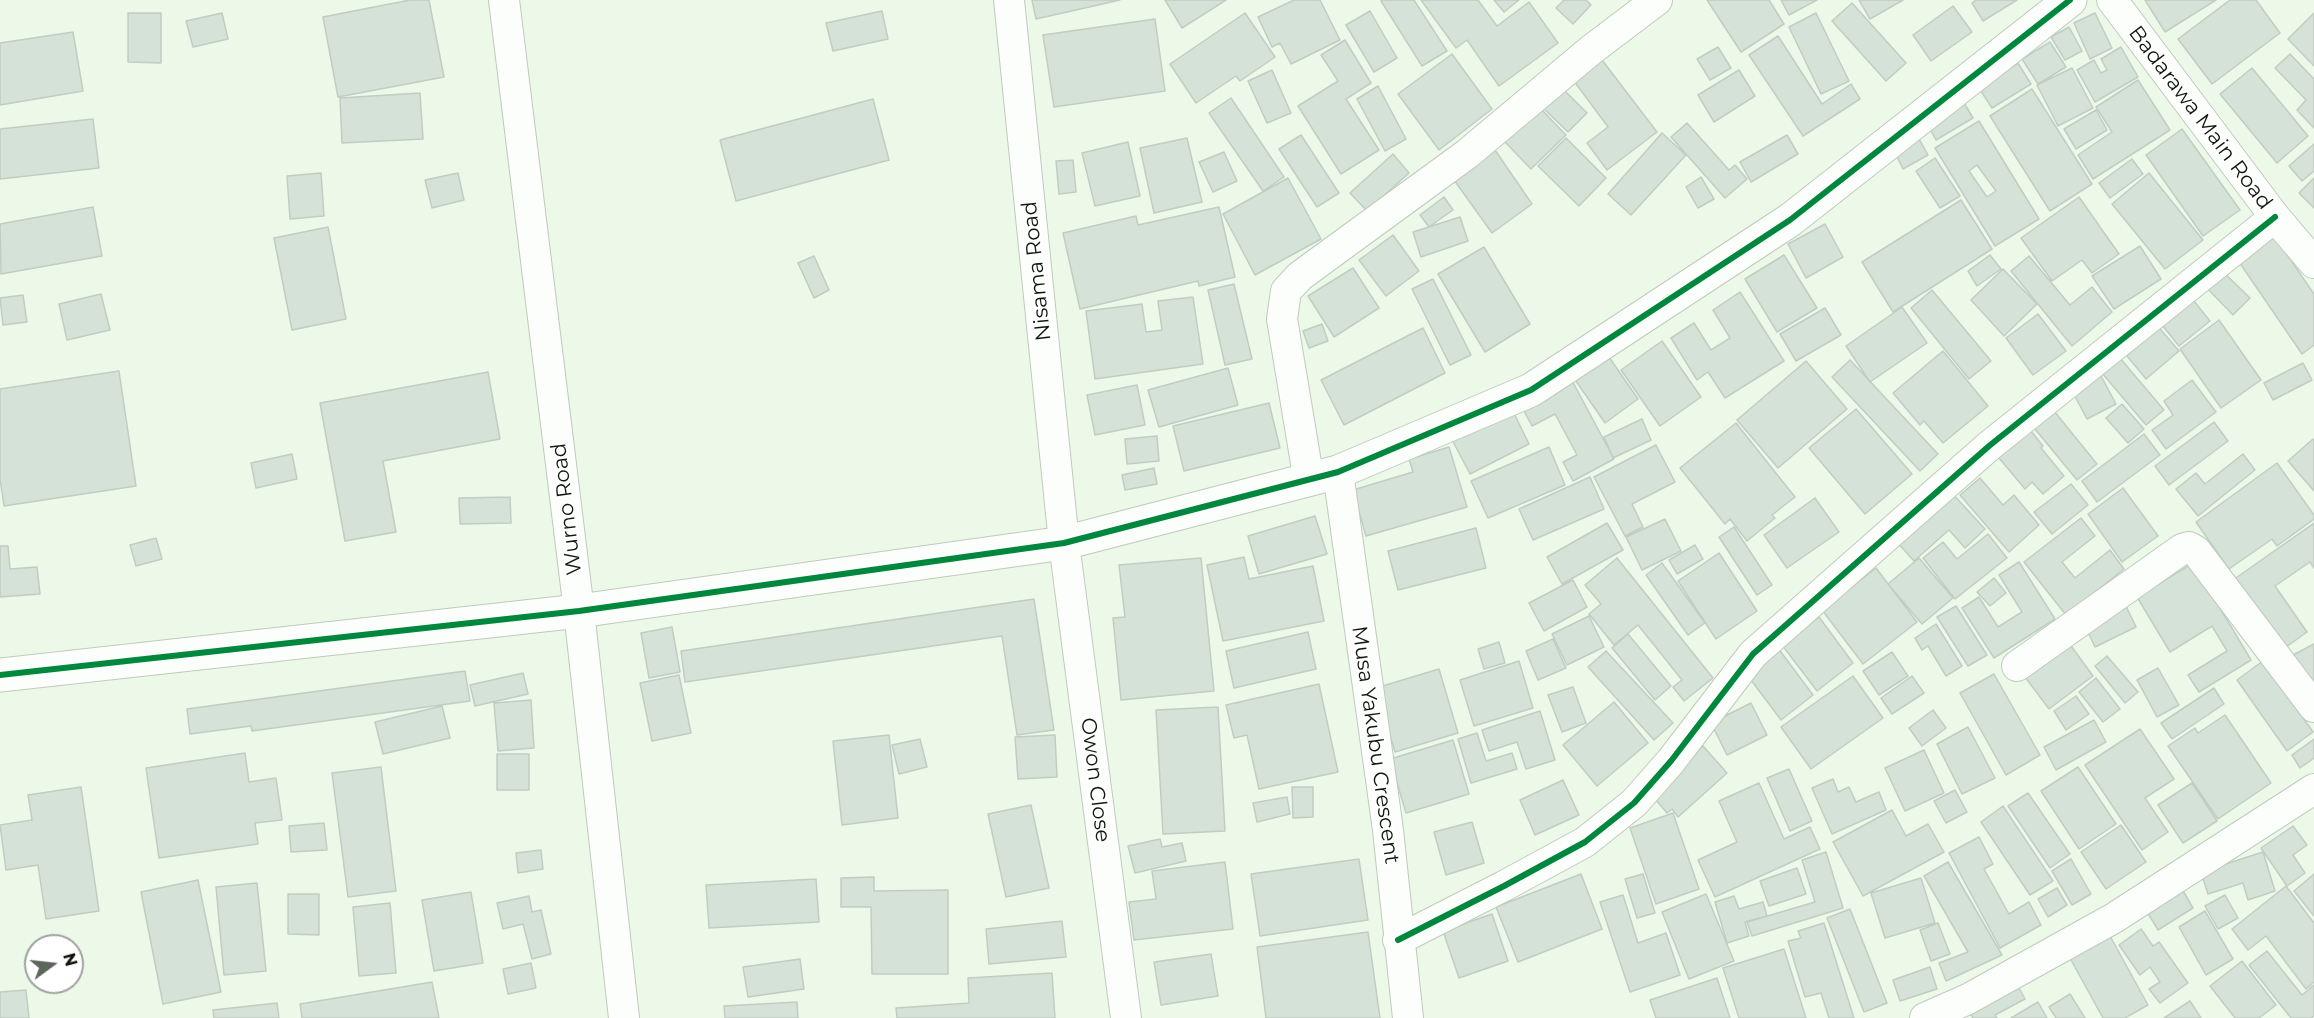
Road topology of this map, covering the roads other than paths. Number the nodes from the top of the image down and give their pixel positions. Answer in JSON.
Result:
{"nodes":[{"id":1,"x":504,"y":0,"type":"edge"},
{"id":2,"x":1009,"y":0,"type":"edge"},
{"id":3,"x":1657,"y":0,"type":"edge"},
{"id":4,"x":2070,"y":0,"type":"edge"},
{"id":5,"x":2112,"y":0,"type":"edge"},
{"id":6,"x":2275,"y":217,"type":"junction"},
{"id":7,"x":2314,"y":263,"type":"edge"},
{"id":8,"x":1324,"y":476,"type":"junction"},
{"id":9,"x":1064,"y":543,"type":"junction"},
{"id":10,"x":579,"y":611,"type":"junction"},
{"id":11,"x":2017,"y":666,"type":"dead end"},
{"id":12,"x":0,"y":675,"type":"edge"},
{"id":13,"x":2314,"y":707,"type":"edge"},
{"id":14,"x":2314,"y":789,"type":"edge"},
{"id":15,"x":1398,"y":940,"type":"junction"},
{"id":16,"x":624,"y":1018,"type":"edge"},
{"id":17,"x":1126,"y":1018,"type":"edge"},
{"id":18,"x":1407,"y":1018,"type":"edge"},
{"id":19,"x":1925,"y":1018,"type":"edge"}],
"edges":[{"from":1,"to":10,"type":"street","name":"Wurno Road"},
{"from":2,"to":9,"type":"street","name":"Nisama Road"},
{"from":3,"to":8,"type":"street","name":"Musa Yakubu Crescent"},
{"from":4,"to":8,"type":"street"},
{"from":5,"to":6,"type":"street","name":"Badarawa Main Road"},
{"from":6,"to":7,"type":"street","name":"Badarawa Main Road"},
{"from":6,"to":15,"type":"street"},
{"from":8,"to":9,"type":"street"},
{"from":8,"to":15,"type":"street","name":"Musa Yakubu Crescent"},
{"from":9,"to":10,"type":"street"},
{"from":9,"to":17,"type":"street","name":"Owon Close"},
{"from":10,"to":12,"type":"street"},
{"from":10,"to":16,"type":"street","name":"Wurno Road"},
{"from":11,"to":13,"type":"street"},
{"from":14,"to":19,"type":"street"},
{"from":15,"to":18,"type":"street","name":"Musa Yakubu Crescent"}]}
